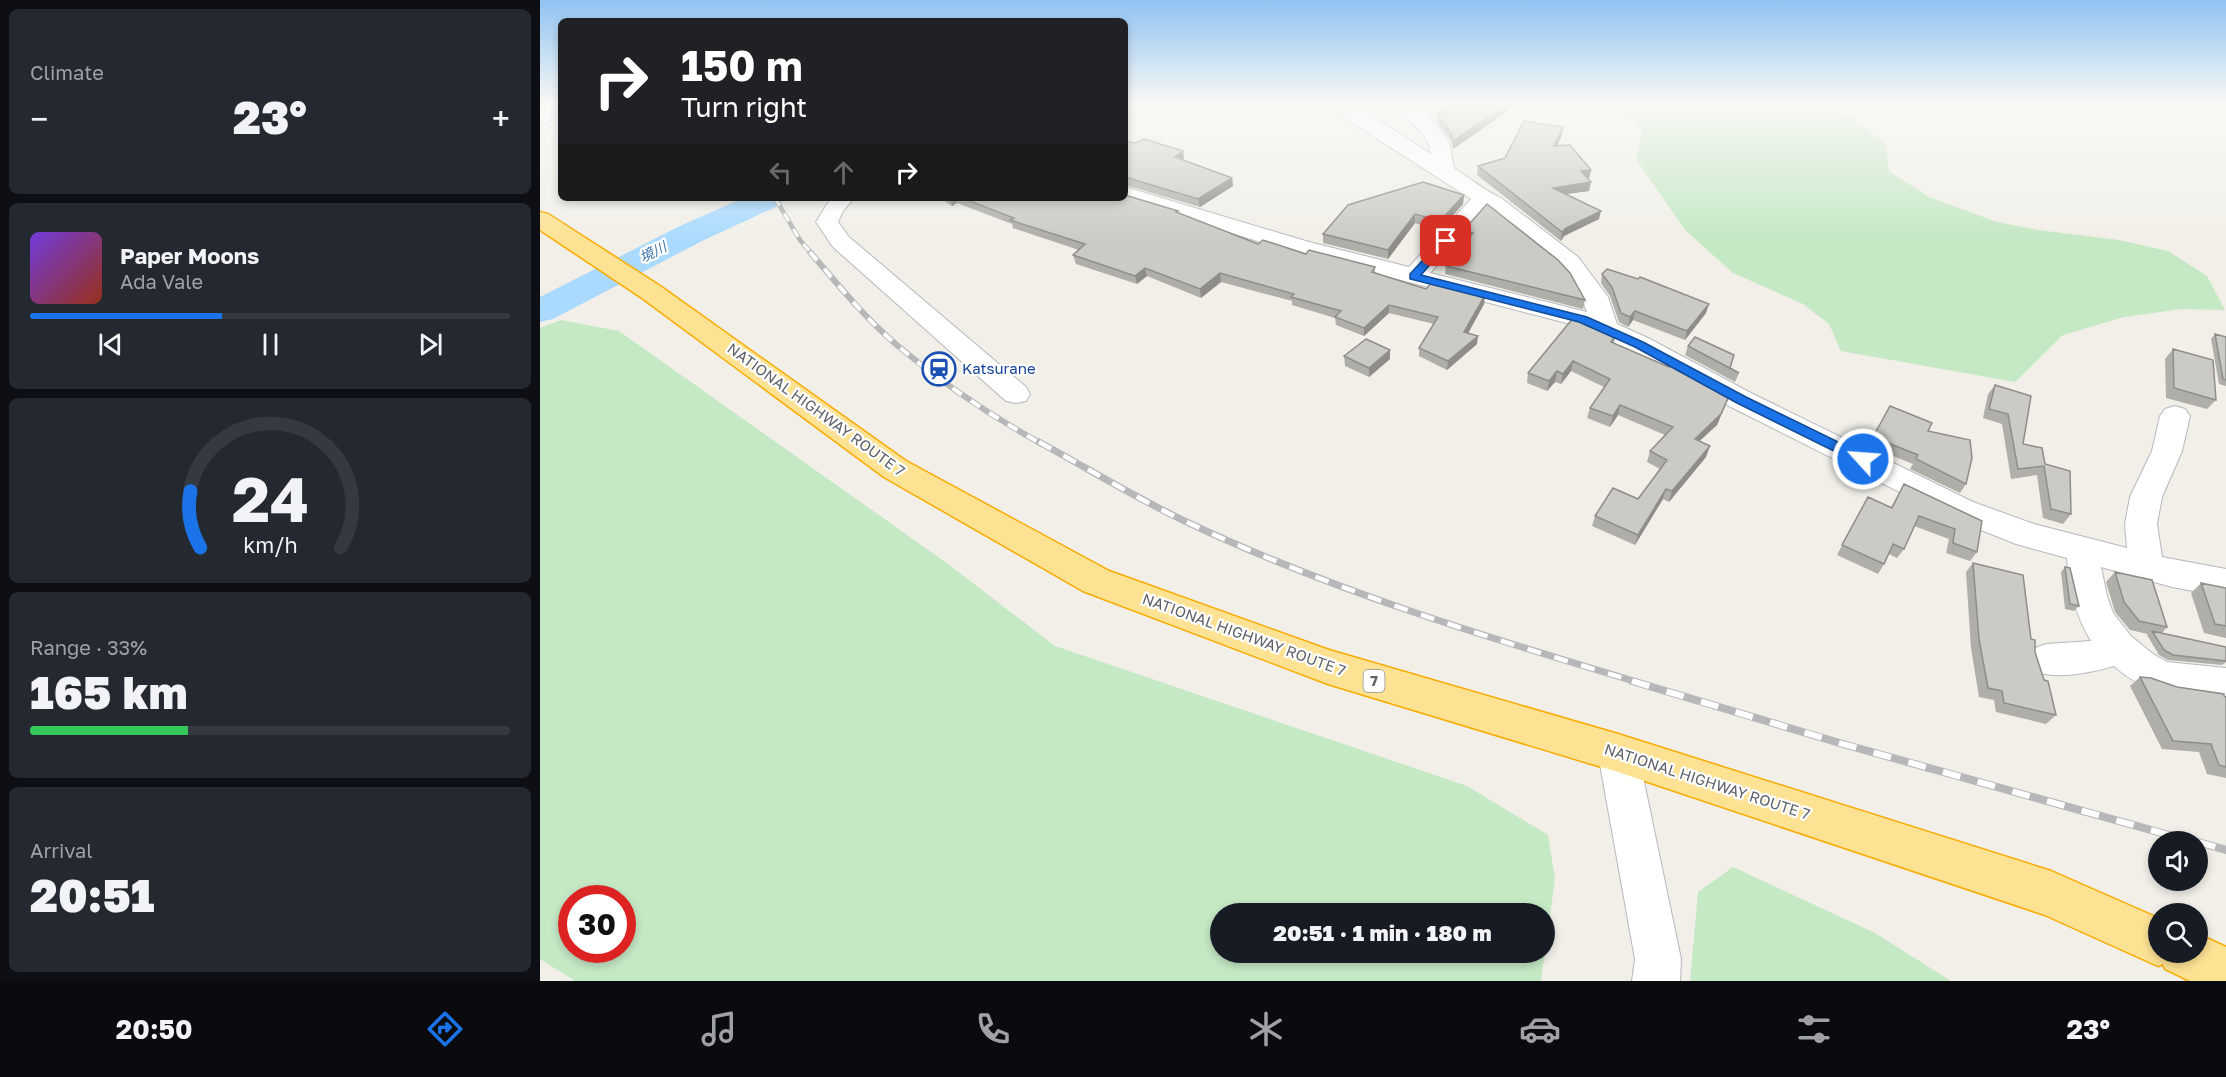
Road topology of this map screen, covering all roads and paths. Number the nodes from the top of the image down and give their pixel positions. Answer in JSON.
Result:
{"nodes":[{"id":1,"x":1406,"y":148,"type":"edge"},
{"id":2,"x":1440,"y":148,"type":"edge"},
{"id":3,"x":1444,"y":172,"type":"junction"},
{"id":4,"x":1128,"y":195,"type":"edge"},
{"id":5,"x":1480,"y":197,"type":"junction"},
{"id":6,"x":840,"y":201,"type":"edge"},
{"id":7,"x":540,"y":219,"type":"edge"},
{"id":8,"x":1414,"y":276,"type":"junction"},
{"id":9,"x":1605,"y":328,"type":"junction"},
{"id":10,"x":1016,"y":394,"type":"dead end"},
{"id":11,"x":2175,"y":416,"type":"dead end"},
{"id":12,"x":2083,"y":550,"type":"junction"},
{"id":13,"x":2146,"y":566,"type":"junction"},
{"id":14,"x":2226,"y":583,"type":"edge"},
{"id":15,"x":2118,"y":649,"type":"junction"},
{"id":16,"x":2046,"y":660,"type":"dead end"},
{"id":17,"x":2226,"y":685,"type":"edge"},
{"id":18,"x":1618,"y":753,"type":"junction"},
{"id":19,"x":2148,"y":938,"type":"edge"},
{"id":20,"x":2206,"y":963,"type":"edge"},
{"id":21,"x":2226,"y":972,"type":"edge"},
{"id":22,"x":1656,"y":981,"type":"edge"}],
"edges":[{"from":1,"to":3,"type":"street"},
{"from":2,"to":3,"type":"street"},
{"from":3,"to":5,"type":"street"},
{"from":4,"to":8,"type":"street"},
{"from":5,"to":8,"type":"street"},
{"from":5,"to":9,"type":"street"},
{"from":6,"to":10,"type":"street"},
{"from":7,"to":18,"type":"highway","name":"NATIONAL HIGHWAY ROUTE 7","number":"7"},
{"from":8,"to":9,"type":"street"},
{"from":9,"to":12,"type":"street"},
{"from":11,"to":13,"type":"street"},
{"from":12,"to":13,"type":"street"},
{"from":12,"to":15,"type":"street"},
{"from":13,"to":14,"type":"street"},
{"from":15,"to":16,"type":"street"},
{"from":15,"to":17,"type":"street"},
{"from":18,"to":19,"type":"highway","name":"NATIONAL HIGHWAY ROUTE 7","number":"7"},
{"from":18,"to":22,"type":"street"},
{"from":20,"to":21,"type":"highway"}]}
